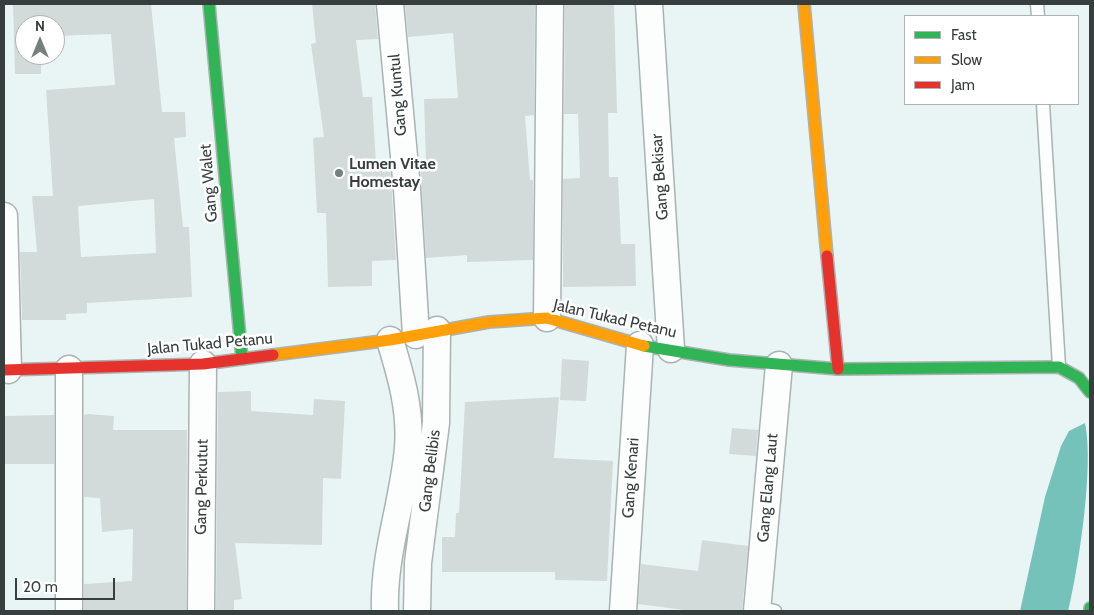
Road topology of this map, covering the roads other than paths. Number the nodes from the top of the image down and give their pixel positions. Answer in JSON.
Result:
{"nodes":[{"id":1,"x":209,"y":4,"type":"edge"},
{"id":2,"x":390,"y":4,"type":"edge"},
{"id":3,"x":550,"y":4,"type":"edge"},
{"id":4,"x":649,"y":4,"type":"edge"},
{"id":5,"x":804,"y":4,"type":"edge"},
{"id":6,"x":1043,"y":105,"type":"edge"},
{"id":7,"x":4,"y":216,"type":"edge"},
{"id":8,"x":547,"y":318,"type":"junction"},
{"id":9,"x":427,"y":333,"type":"junction"},
{"id":10,"x":390,"y":340,"type":"junction"},
{"id":11,"x":640,"y":345,"type":"junction"},
{"id":12,"x":671,"y":349,"type":"junction"},
{"id":13,"x":242,"y":359,"type":"junction"},
{"id":14,"x":203,"y":364,"type":"junction"},
{"id":15,"x":779,"y":365,"type":"junction"},
{"id":16,"x":1059,"y":367,"type":"junction"},
{"id":17,"x":69,"y":369,"type":"junction"},
{"id":18,"x":838,"y":369,"type":"junction"},
{"id":19,"x":6,"y":370,"type":"edge"},
{"id":20,"x":1090,"y":392,"type":"edge"},
{"id":21,"x":763,"y":610,"type":"edge"},
{"id":22,"x":69,"y":611,"type":"edge"},
{"id":23,"x":201,"y":611,"type":"edge"},
{"id":24,"x":385,"y":611,"type":"edge"},
{"id":25,"x":417,"y":611,"type":"edge"},
{"id":26,"x":623,"y":611,"type":"edge"}],
"edges":[{"from":1,"to":13,"type":"street","name":"Gang Walet"},
{"from":2,"to":9,"type":"street","name":"Gang Kuntul"},
{"from":3,"to":8,"type":"street"},
{"from":4,"to":12,"type":"street","name":"Gang Bekisar"},
{"from":5,"to":18,"type":"street"},
{"from":6,"to":16,"type":"lane"},
{"from":7,"to":19,"type":"street"},
{"from":8,"to":9,"type":"street","name":"Jalan Tukad Petanu"},
{"from":8,"to":11,"type":"street","name":"Jalan Tukad Petanu"},
{"from":9,"to":10,"type":"street","name":"Jalan Tukad Petanu"},
{"from":9,"to":25,"type":"street","name":"Gang Belibis"},
{"from":10,"to":13,"type":"street","name":"Jalan Tukad Petanu"},
{"from":10,"to":24,"type":"street"},
{"from":11,"to":12,"type":"street","name":"Jalan Tukad Petanu"},
{"from":11,"to":26,"type":"street","name":"Gang Kenari"},
{"from":12,"to":15,"type":"street","name":"Jalan Tukad Petanu"},
{"from":13,"to":14,"type":"street","name":"Jalan Tukad Petanu"},
{"from":14,"to":17,"type":"street","name":"Jalan Tukad Petanu"},
{"from":14,"to":23,"type":"street","name":"Gang Perkutut"},
{"from":15,"to":18,"type":"street","name":"Jalan Tukad Petanu"},
{"from":15,"to":21,"type":"street","name":"Gang Elang Laut"},
{"from":16,"to":18,"type":"street","name":"Jalan Tukad Petanu"},
{"from":16,"to":20,"type":"street"},
{"from":17,"to":19,"type":"street","name":"Jalan Tukad Petanu"},
{"from":17,"to":22,"type":"street"}]}
